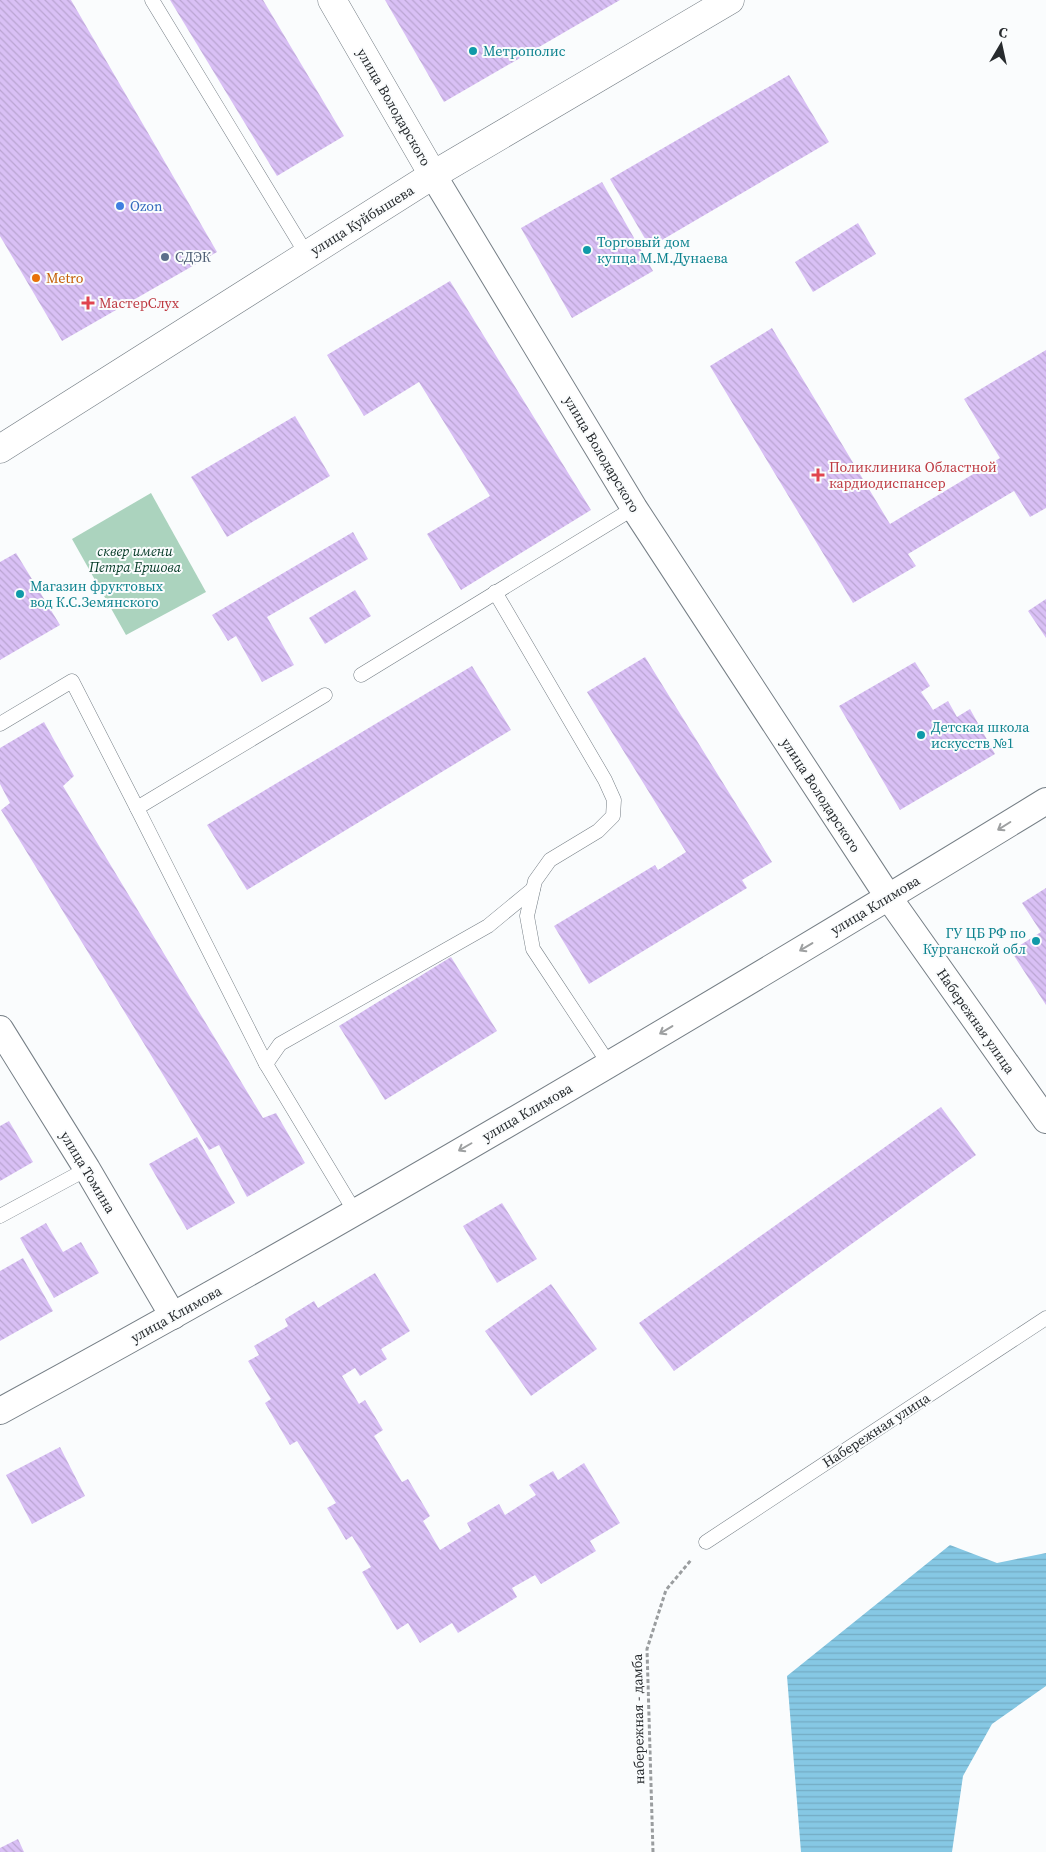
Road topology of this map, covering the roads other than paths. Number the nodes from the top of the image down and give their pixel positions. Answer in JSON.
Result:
{"nodes":[{"id":1,"x":152,"y":0,"type":"edge"},
{"id":2,"x":332,"y":0,"type":"edge"},
{"id":3,"x":730,"y":0,"type":"edge"},
{"id":4,"x":433,"y":175,"type":"junction"},
{"id":5,"x":307,"y":255,"type":"junction"},
{"id":6,"x":0,"y":449,"type":"edge"},
{"id":7,"x":634,"y":508,"type":"junction"},
{"id":8,"x":495,"y":592,"type":"junction"},
{"id":9,"x":361,"y":675,"type":"dead end"},
{"id":10,"x":326,"y":695,"type":"dead end"},
{"id":11,"x":0,"y":724,"type":"edge"},
{"id":12,"x":1046,"y":801,"type":"edge"},
{"id":13,"x":137,"y":808,"type":"junction"},
{"id":14,"x":533,"y":888,"type":"junction"},
{"id":15,"x":888,"y":898,"type":"junction"},
{"id":16,"x":0,"y":1029,"type":"edge"},
{"id":17,"x":266,"y":1064,"type":"junction"},
{"id":18,"x":609,"y":1064,"type":"junction"},
{"id":19,"x":1046,"y":1120,"type":"edge"},
{"id":20,"x":87,"y":1169,"type":"junction"},
{"id":21,"x":355,"y":1212,"type":"junction"},
{"id":22,"x":0,"y":1216,"type":"edge"},
{"id":23,"x":173,"y":1316,"type":"junction"},
{"id":24,"x":1046,"y":1318,"type":"edge"},
{"id":25,"x":0,"y":1410,"type":"edge"},
{"id":26,"x":706,"y":1542,"type":"road end"}],
"edges":[{"from":1,"to":5,"type":"lane"},
{"from":2,"to":4,"type":"main road","name":"улица Володарского"},
{"from":3,"to":4,"type":"main road","name":"улица Куйбышева"},
{"from":4,"to":5,"type":"main road","name":"улица Куйбышева"},
{"from":4,"to":7,"type":"street","name":"улица Володарского"},
{"from":5,"to":6,"type":"main road","name":"улица Куйбышева"},
{"from":7,"to":8,"type":"lane"},
{"from":7,"to":15,"type":"street","name":"улица Володарского"},
{"from":8,"to":9,"type":"lane"},
{"from":8,"to":14,"type":"lane"},
{"from":10,"to":13,"type":"lane"},
{"from":11,"to":13,"type":"lane"},
{"from":12,"to":15,"type":"street","name":"улица Климова","one_way":true},
{"from":13,"to":17,"type":"lane"},
{"from":14,"to":17,"type":"lane"},
{"from":14,"to":18,"type":"lane"},
{"from":15,"to":18,"type":"street","name":"улица Климова","one_way":true},
{"from":15,"to":19,"type":"street","name":"Набережная улица"},
{"from":16,"to":20,"type":"street","name":"улица Томина"},
{"from":17,"to":21,"type":"lane"},
{"from":18,"to":21,"type":"street","name":"улица Климова","one_way":true},
{"from":20,"to":22,"type":"lane"},
{"from":20,"to":23,"type":"street","name":"улица Томина"},
{"from":21,"to":23,"type":"street","name":"улица Климова"},
{"from":23,"to":25,"type":"street","name":"улица Климова"},
{"from":24,"to":26,"type":"lane","name":"Набережная улица"}]}
